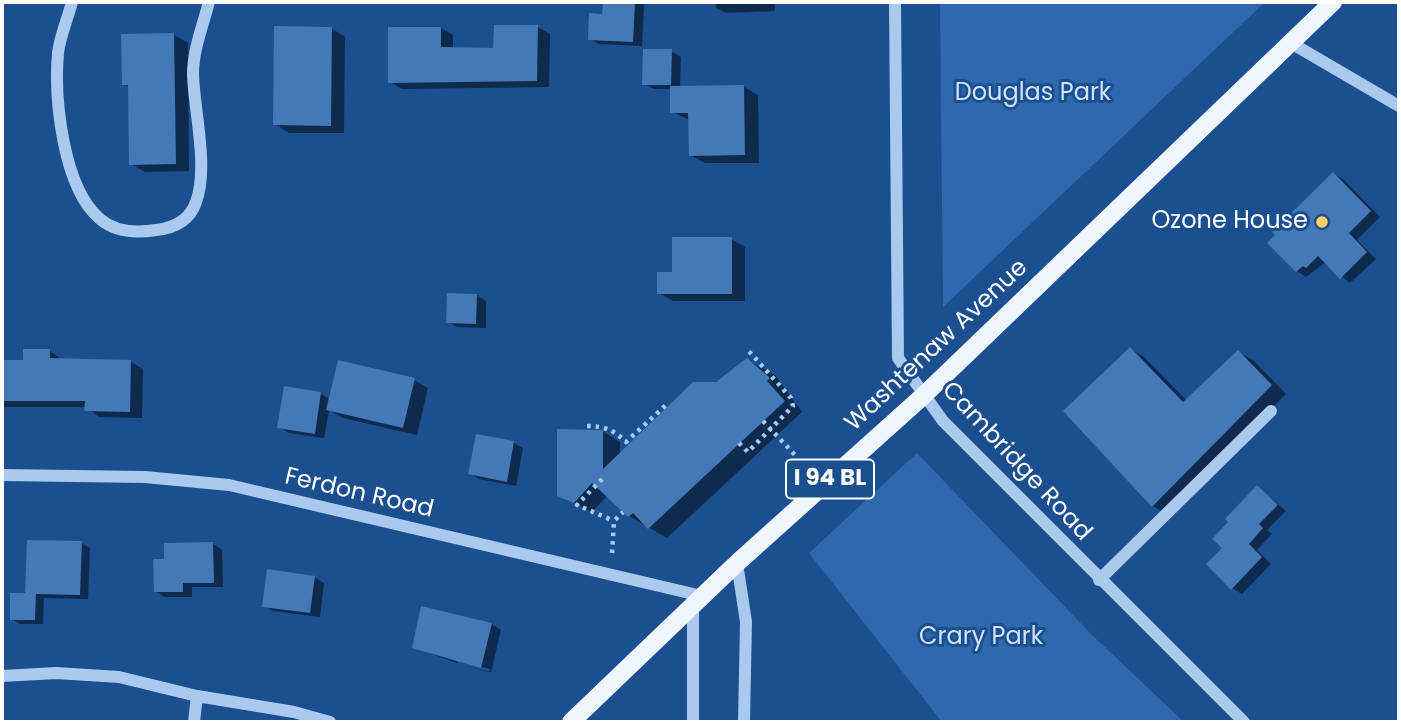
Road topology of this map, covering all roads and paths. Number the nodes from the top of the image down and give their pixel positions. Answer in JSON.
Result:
{"nodes":[{"id":1,"x":72,"y":2,"type":"edge"},
{"id":2,"x":209,"y":2,"type":"edge"},
{"id":3,"x":895,"y":2,"type":"edge"},
{"id":4,"x":1333,"y":2,"type":"edge"},
{"id":5,"x":1291,"y":43,"type":"junction"},
{"id":6,"x":1399,"y":106,"type":"edge"},
{"id":7,"x":746,"y":348,"type":"dead end"},
{"id":8,"x":923,"y":396,"type":"junction"},
{"id":9,"x":667,"y":404,"type":"dead end"},
{"id":10,"x":1271,"y":411,"type":"dead end"},
{"id":11,"x":763,"y":421,"type":"dead end"},
{"id":12,"x":587,"y":426,"type":"dead end"},
{"id":13,"x":772,"y":430,"type":"junction"},
{"id":14,"x":739,"y":443,"type":"dead end"},
{"id":15,"x":796,"y":456,"type":"dead end"},
{"id":16,"x":2,"y":475,"type":"edge"},
{"id":17,"x":602,"y":479,"type":"dead end"},
{"id":18,"x":623,"y":512,"type":"dead end"},
{"id":19,"x":614,"y":521,"type":"junction"},
{"id":20,"x":612,"y":553,"type":"dead end"},
{"id":21,"x":737,"y":563,"type":"junction"},
{"id":22,"x":1099,"y":580,"type":"junction"},
{"id":23,"x":698,"y":600,"type":"junction"},
{"id":24,"x":2,"y":676,"type":"edge"},
{"id":25,"x":197,"y":696,"type":"junction"},
{"id":26,"x":194,"y":722,"type":"edge"},
{"id":27,"x":330,"y":722,"type":"edge"},
{"id":28,"x":571,"y":722,"type":"edge"},
{"id":29,"x":693,"y":722,"type":"edge"},
{"id":30,"x":744,"y":722,"type":"edge"},
{"id":31,"x":1244,"y":722,"type":"edge"}],
"edges":[{"from":1,"to":2,"type":"street"},
{"from":3,"to":8,"type":"street","name":"Cambridge Road"},
{"from":4,"to":5,"type":"main road","name":"Washtenaw Avenue","number":"I 94 BL"},
{"from":5,"to":6,"type":"street"},
{"from":5,"to":8,"type":"main road","name":"Washtenaw Avenue","number":"I 94 BL"},
{"from":7,"to":13,"type":"path"},
{"from":8,"to":21,"type":"main road","name":"Washtenaw Avenue","number":"I 94 BL"},
{"from":8,"to":22,"type":"street","name":"Cambridge Road"},
{"from":9,"to":12,"type":"path"},
{"from":10,"to":22,"type":"street"},
{"from":11,"to":13,"type":"path"},
{"from":13,"to":14,"type":"path"},
{"from":13,"to":15,"type":"path"},
{"from":16,"to":23,"type":"street","name":"Ferdon Road"},
{"from":17,"to":19,"type":"path"},
{"from":18,"to":19,"type":"path"},
{"from":19,"to":20,"type":"path"},
{"from":21,"to":23,"type":"main road","name":"Washtenaw Avenue","number":"I 94 BL"},
{"from":21,"to":30,"type":"street"},
{"from":22,"to":31,"type":"street","name":"Cambridge Road"},
{"from":23,"to":28,"type":"main road","name":"Washtenaw Avenue","number":"I 94 BL"},
{"from":23,"to":29,"type":"street"},
{"from":24,"to":25,"type":"street"},
{"from":25,"to":26,"type":"street"},
{"from":25,"to":27,"type":"street"}]}
